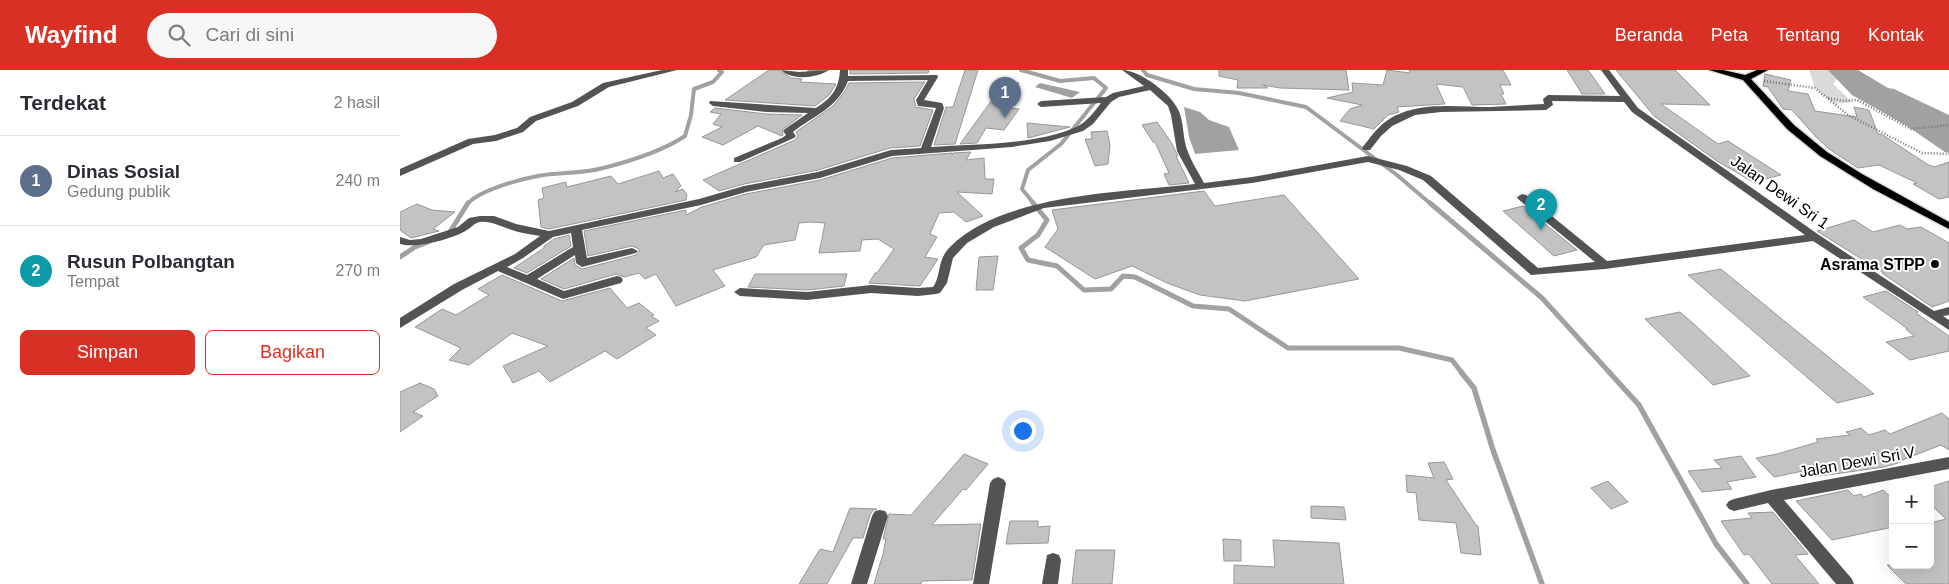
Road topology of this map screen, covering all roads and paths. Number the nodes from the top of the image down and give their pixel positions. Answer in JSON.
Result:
{"nodes":[{"id":1,"x":673,"y":70,"type":"edge"},
{"id":2,"x":785,"y":70,"type":"edge"},
{"id":3,"x":825,"y":70,"type":"edge"},
{"id":4,"x":1126,"y":70,"type":"edge"},
{"id":5,"x":1606,"y":70,"type":"edge"},
{"id":6,"x":1713,"y":70,"type":"edge"},
{"id":7,"x":1764,"y":70,"type":"edge"},
{"id":8,"x":936,"y":73,"type":"edge"},
{"id":9,"x":844,"y":74,"type":"edge"},
{"id":10,"x":1746,"y":78,"type":"junction"},
{"id":11,"x":1151,"y":87,"type":"junction"},
{"id":12,"x":1827,"y":98,"type":"junction"},
{"id":13,"x":1628,"y":99,"type":"junction"},
{"id":14,"x":1108,"y":100,"type":"junction"},
{"id":15,"x":714,"y":103,"type":"dead end"},
{"id":16,"x":1041,"y":104,"type":"dead end"},
{"id":17,"x":819,"y":112,"type":"junction"},
{"id":18,"x":1949,"y":125,"type":"edge"},
{"id":19,"x":1367,"y":148,"type":"dead end"},
{"id":20,"x":925,"y":150,"type":"junction"},
{"id":21,"x":1949,"y":154,"type":"edge"},
{"id":22,"x":737,"y":160,"type":"dead end"},
{"id":23,"x":400,"y":173,"type":"edge"},
{"id":24,"x":1201,"y":186,"type":"junction"},
{"id":25,"x":1522,"y":197,"type":"dead end"},
{"id":26,"x":1947,"y":223,"type":"edge"},
{"id":27,"x":576,"y":229,"type":"junction"},
{"id":28,"x":549,"y":234,"type":"junction"},
{"id":29,"x":1815,"y":237,"type":"junction"},
{"id":30,"x":400,"y":240,"type":"edge"},
{"id":31,"x":579,"y":248,"type":"junction"},
{"id":32,"x":632,"y":251,"type":"dead end"},
{"id":33,"x":1605,"y":265,"type":"junction"},
{"id":34,"x":498,"y":268,"type":"junction"},
{"id":35,"x":528,"y":280,"type":"junction"},
{"id":36,"x":617,"y":280,"type":"dead end"},
{"id":37,"x":740,"y":292,"type":"dead end"},
{"id":38,"x":1949,"y":310,"type":"edge"},
{"id":39,"x":1933,"y":315,"type":"junction"},
{"id":40,"x":400,"y":324,"type":"edge"},
{"id":41,"x":1949,"y":326,"type":"edge"},
{"id":42,"x":1949,"y":462,"type":"edge"},
{"id":43,"x":998,"y":483,"type":"dead end"},
{"id":44,"x":1771,"y":496,"type":"junction"},
{"id":45,"x":1734,"y":505,"type":"dead end"},
{"id":46,"x":880,"y":516,"type":"dead end"},
{"id":47,"x":1053,"y":560,"type":"dead end"},
{"id":48,"x":859,"y":584,"type":"edge"},
{"id":49,"x":981,"y":584,"type":"edge"},
{"id":50,"x":1050,"y":584,"type":"edge"},
{"id":51,"x":1846,"y":584,"type":"edge"}],
"edges":[{"from":1,"to":23,"type":"street"},
{"from":2,"to":3,"type":"street"},
{"from":4,"to":11,"type":"street"},
{"from":5,"to":13,"type":"street","name":"Jalan Dewi Sri 1"},
{"from":6,"to":10,"type":"main road"},
{"from":7,"to":10,"type":"main road"},
{"from":8,"to":9,"type":"street"},
{"from":8,"to":20,"type":"street"},
{"from":9,"to":17,"type":"street"},
{"from":10,"to":12,"type":"path"},
{"from":10,"to":26,"type":"main road"},
{"from":11,"to":14,"type":"street"},
{"from":11,"to":24,"type":"street"},
{"from":12,"to":18,"type":"path"},
{"from":12,"to":21,"type":"path"},
{"from":13,"to":19,"type":"street"},
{"from":13,"to":29,"type":"street","name":"Jalan Dewi Sri 1"},
{"from":14,"to":16,"type":"street"},
{"from":14,"to":20,"type":"street"},
{"from":15,"to":17,"type":"street"},
{"from":17,"to":22,"type":"street"},
{"from":20,"to":27,"type":"street"},
{"from":24,"to":33,"type":"street"},
{"from":24,"to":37,"type":"street"},
{"from":25,"to":33,"type":"street"},
{"from":27,"to":28,"type":"street"},
{"from":27,"to":31,"type":"street"},
{"from":28,"to":30,"type":"street"},
{"from":28,"to":34,"type":"street"},
{"from":29,"to":33,"type":"street"},
{"from":29,"to":39,"type":"street","name":"Jalan Dewi Sri 1"},
{"from":31,"to":32,"type":"street"},
{"from":31,"to":35,"type":"street"},
{"from":34,"to":35,"type":"street"},
{"from":34,"to":40,"type":"street"},
{"from":35,"to":36,"type":"street"},
{"from":38,"to":39,"type":"street"},
{"from":39,"to":41,"type":"street","name":"Jalan Dewi Sri 1"},
{"from":42,"to":44,"type":"street","name":"Jalan Dewi Sri V"},
{"from":43,"to":49,"type":"street"},
{"from":44,"to":45,"type":"street","name":"Jalan Dewi Sri V"},
{"from":44,"to":51,"type":"street"},
{"from":46,"to":48,"type":"street"},
{"from":47,"to":50,"type":"street"}]}
